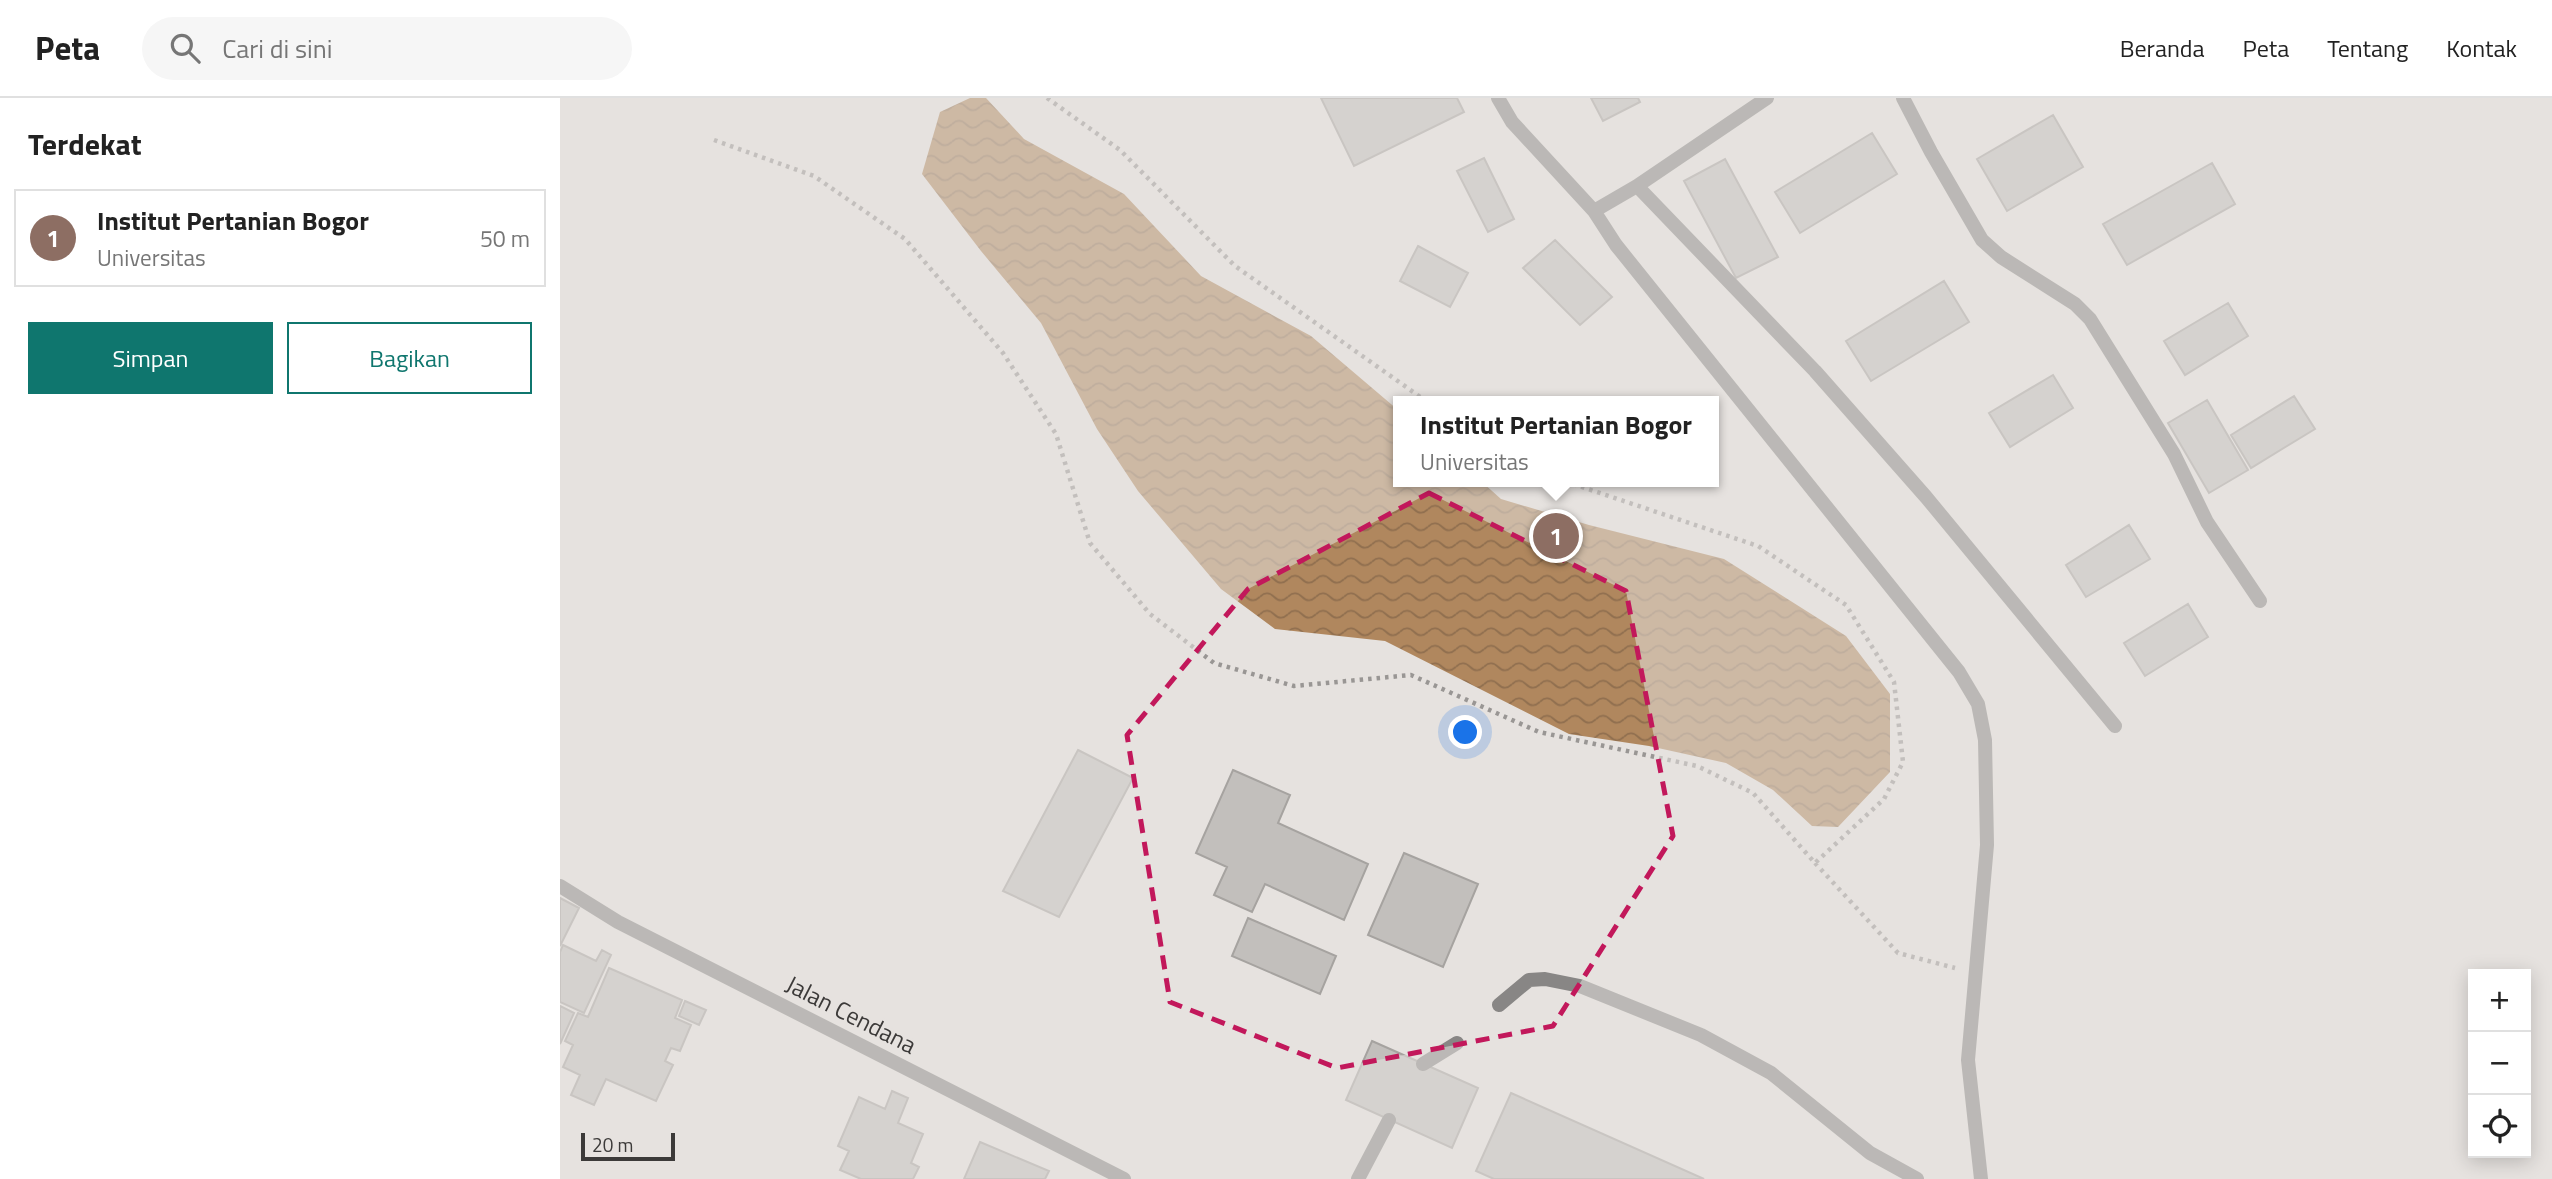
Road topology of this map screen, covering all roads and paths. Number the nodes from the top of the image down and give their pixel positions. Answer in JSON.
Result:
{"nodes":[{"id":1,"x":1046,"y":98,"type":"edge"},
{"id":2,"x":1498,"y":98,"type":"edge"},
{"id":3,"x":1767,"y":98,"type":"edge"},
{"id":4,"x":1903,"y":98,"type":"edge"},
{"id":5,"x":714,"y":140,"type":"dead end"},
{"id":6,"x":1637,"y":186,"type":"junction"},
{"id":7,"x":1594,"y":211,"type":"junction"},
{"id":8,"x":1419,"y":396,"type":"edge"},
{"id":9,"x":1582,"y":487,"type":"edge"},
{"id":10,"x":2260,"y":601,"type":"dead end"},
{"id":11,"x":2115,"y":726,"type":"dead end"},
{"id":12,"x":1815,"y":863,"type":"junction"},
{"id":13,"x":560,"y":886,"type":"edge"},
{"id":14,"x":1976,"y":974,"type":"junction"},
{"id":15,"x":1499,"y":1005,"type":"dead end"},
{"id":16,"x":1457,"y":1043,"type":"dead end"},
{"id":17,"x":1423,"y":1064,"type":"dead end"},
{"id":18,"x":1389,"y":1120,"type":"dead end"},
{"id":19,"x":1124,"y":1179,"type":"edge"},
{"id":20,"x":1358,"y":1179,"type":"edge"},
{"id":21,"x":1917,"y":1179,"type":"edge"},
{"id":22,"x":1981,"y":1179,"type":"edge"}],
"edges":[{"from":1,"to":8,"type":"path"},
{"from":2,"to":7,"type":"lane"},
{"from":3,"to":6,"type":"lane"},
{"from":4,"to":10,"type":"lane"},
{"from":5,"to":12,"type":"path"},
{"from":6,"to":7,"type":"lane"},
{"from":6,"to":11,"type":"lane"},
{"from":7,"to":14,"type":"lane"},
{"from":9,"to":12,"type":"path"},
{"from":12,"to":14,"type":"path"},
{"from":13,"to":19,"type":"lane","name":"Jalan Cendana"},
{"from":14,"to":22,"type":"lane"},
{"from":15,"to":21,"type":"lane"},
{"from":16,"to":17,"type":"lane"},
{"from":18,"to":20,"type":"lane"}]}
